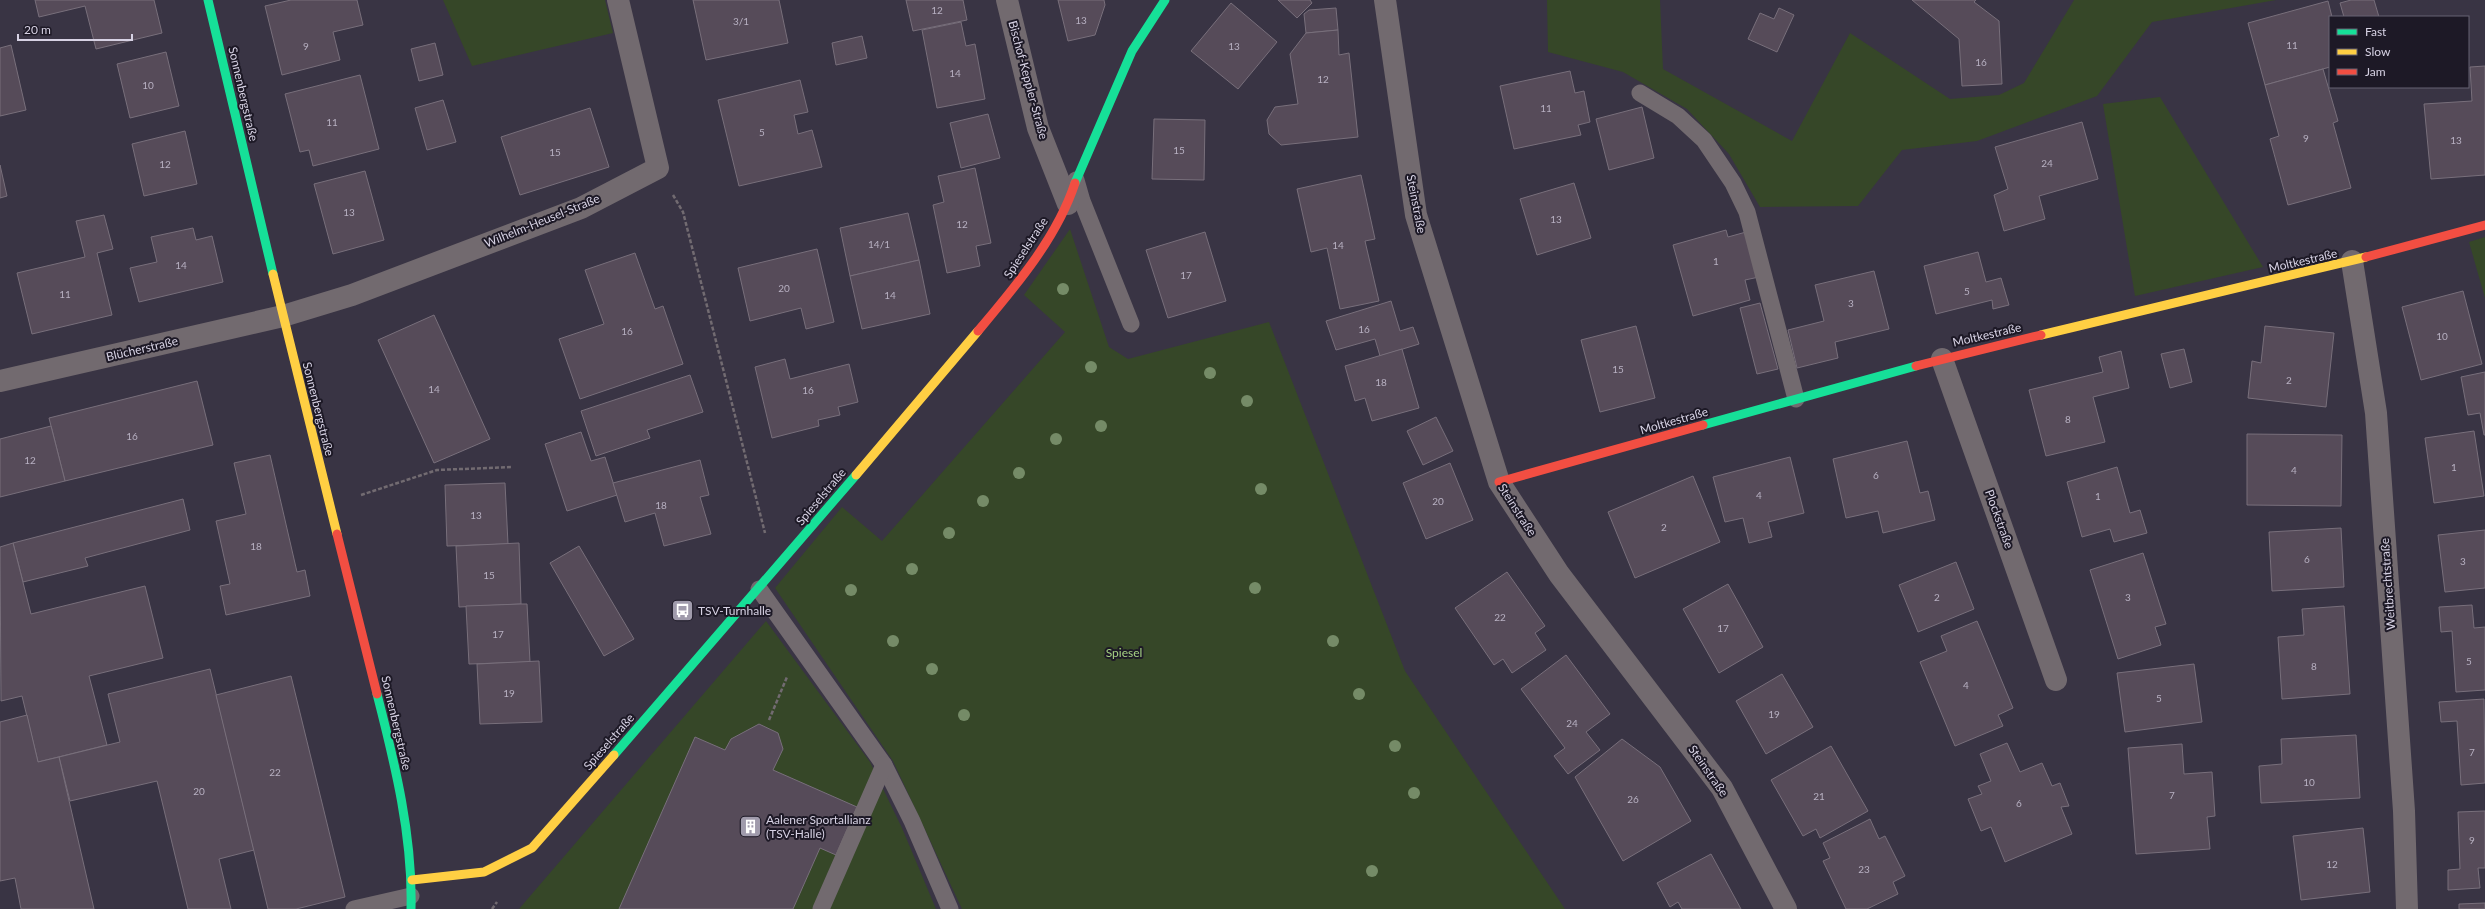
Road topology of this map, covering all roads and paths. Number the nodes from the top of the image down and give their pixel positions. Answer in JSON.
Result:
{"nodes":[{"id":1,"x":208,"y":0,"type":"edge"},
{"id":2,"x":618,"y":0,"type":"edge"},
{"id":3,"x":1007,"y":0,"type":"edge"},
{"id":4,"x":1165,"y":0,"type":"edge"},
{"id":5,"x":1385,"y":0,"type":"edge"},
{"id":6,"x":1640,"y":93,"type":"dead end"},
{"id":7,"x":658,"y":168,"type":"junction"},
{"id":8,"x":1076,"y":180,"type":"junction"},
{"id":9,"x":1068,"y":204,"type":"junction"},
{"id":10,"x":2485,"y":225,"type":"edge"},
{"id":11,"x":2352,"y":261,"type":"junction"},
{"id":12,"x":283,"y":316,"type":"junction"},
{"id":13,"x":1132,"y":324,"type":"dead end"},
{"id":14,"x":1942,"y":358,"type":"junction"},
{"id":15,"x":0,"y":381,"type":"edge"},
{"id":16,"x":1796,"y":399,"type":"junction"},
{"id":17,"x":512,"y":467,"type":"dead end"},
{"id":18,"x":1499,"y":482,"type":"junction"},
{"id":19,"x":330,"y":506,"type":"junction"},
{"id":20,"x":775,"y":570,"type":"junction"},
{"id":21,"x":758,"y":589,"type":"junction"},
{"id":22,"x":799,"y":647,"type":"junction"},
{"id":23,"x":2056,"y":680,"type":"dead end"},
{"id":24,"x":769,"y":720,"type":"dead end"},
{"id":25,"x":884,"y":765,"type":"junction"},
{"id":26,"x":412,"y":895,"type":"edge"},
{"id":27,"x":354,"y":909,"type":"edge"},
{"id":28,"x":821,"y":909,"type":"edge"},
{"id":29,"x":950,"y":909,"type":"edge"},
{"id":30,"x":1786,"y":909,"type":"edge"},
{"id":31,"x":2407,"y":909,"type":"edge"}],
"edges":[{"from":1,"to":12,"type":"street","name":"Sonnenbergstraße"},
{"from":2,"to":7,"type":"street"},
{"from":3,"to":9,"type":"street","name":"Bischof-Keppler-Straße"},
{"from":4,"to":8,"type":"street","name":"Spieselstraße"},
{"from":5,"to":18,"type":"street","name":"Steinstraße"},
{"from":6,"to":16,"type":"lane"},
{"from":7,"to":12,"type":"street","name":"Wilhelm-Heusel-Straße"},
{"from":7,"to":20,"type":"path"},
{"from":8,"to":9,"type":"street","name":"Spieselstraße"},
{"from":8,"to":13,"type":"lane"},
{"from":9,"to":20,"type":"street","name":"Spieselstraße"},
{"from":10,"to":11,"type":"street","name":"Moltkestraße"},
{"from":11,"to":14,"type":"street","name":"Moltkestraße"},
{"from":11,"to":31,"type":"street","name":"Weitbrechtstraße"},
{"from":12,"to":15,"type":"street","name":"Blücherstraße"},
{"from":12,"to":19,"type":"street","name":"Sonnenbergstraße"},
{"from":14,"to":16,"type":"street","name":"Moltkestraße"},
{"from":14,"to":23,"type":"street","name":"Plockstraße"},
{"from":16,"to":18,"type":"street","name":"Moltkestraße"},
{"from":17,"to":19,"type":"path"},
{"from":18,"to":30,"type":"street","name":"Steinstraße"},
{"from":19,"to":26,"type":"street","name":"Sonnenbergstraße"},
{"from":20,"to":21,"type":"street","name":"Spieselstraße"},
{"from":21,"to":22,"type":"lane"},
{"from":21,"to":26,"type":"street","name":"Spieselstraße"},
{"from":22,"to":24,"type":"path"},
{"from":22,"to":25,"type":"lane"},
{"from":25,"to":28,"type":"lane"},
{"from":25,"to":29,"type":"lane"},
{"from":26,"to":27,"type":"lane"}]}
